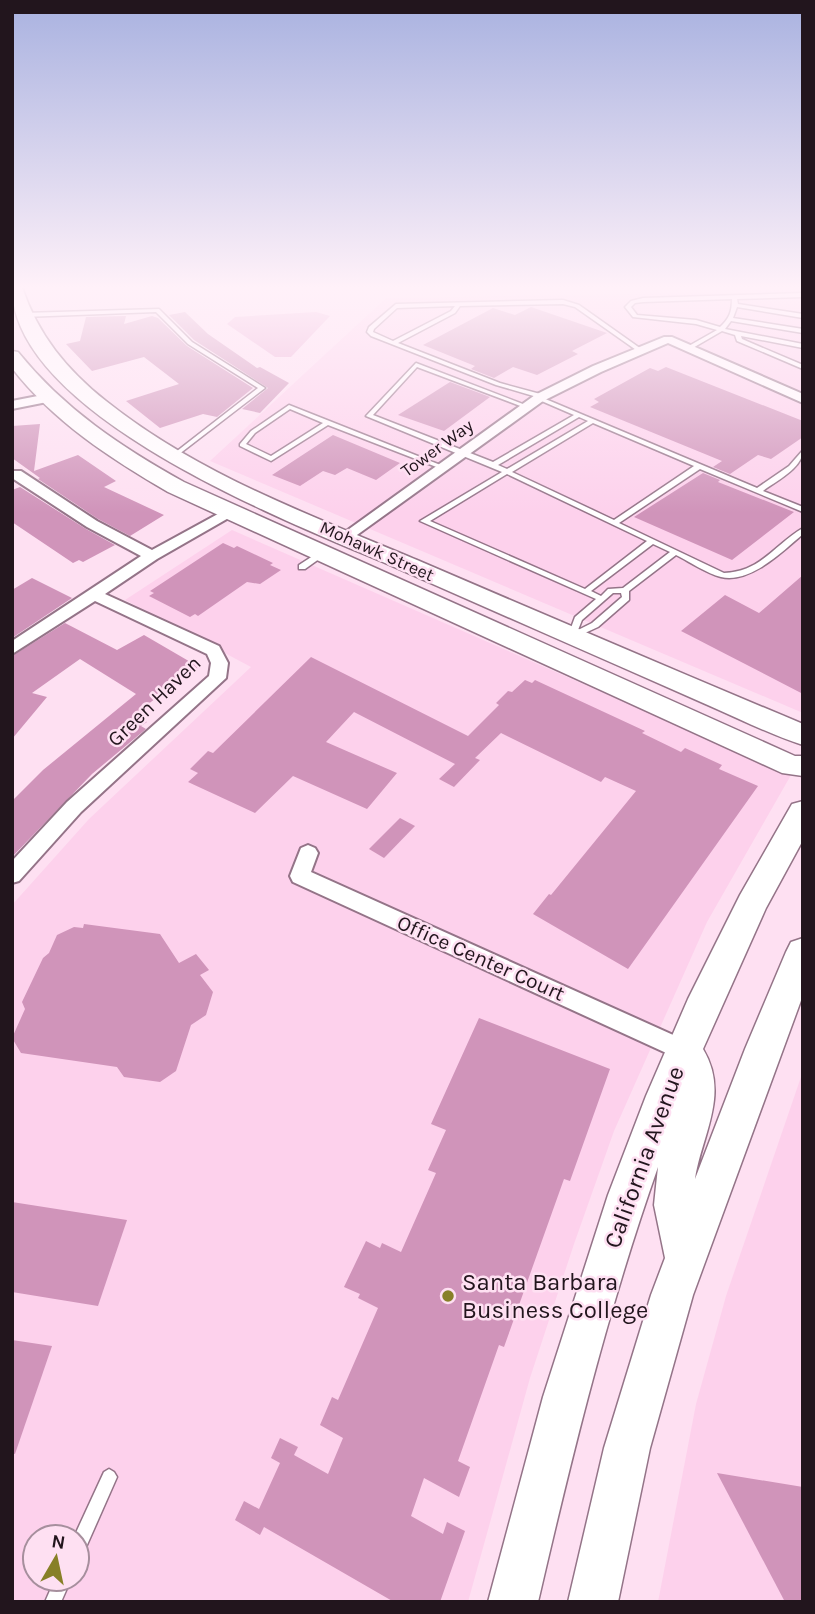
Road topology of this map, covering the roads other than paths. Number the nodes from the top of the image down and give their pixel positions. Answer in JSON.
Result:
{"nodes":[{"id":1,"x":17,"y":362,"type":"edge"},
{"id":2,"x":55,"y":362,"type":"edge"},
{"id":3,"x":221,"y":362,"type":"edge"},
{"id":4,"x":443,"y":362,"type":"edge"},
{"id":5,"x":616,"y":362,"type":"edge"},
{"id":6,"x":721,"y":362,"type":"edge"},
{"id":7,"x":540,"y":397,"type":"junction"},
{"id":8,"x":48,"y":398,"type":"junction"},
{"id":9,"x":803,"y":399,"type":"edge"},
{"id":10,"x":12,"y":405,"type":"edge"},
{"id":11,"x":525,"y":406,"type":"junction"},
{"id":12,"x":579,"y":415,"type":"junction"},
{"id":13,"x":114,"y":417,"type":"junction"},
{"id":14,"x":593,"y":421,"type":"junction"},
{"id":15,"x":328,"y":422,"type":"junction"},
{"id":16,"x":803,"y":449,"type":"edge"},
{"id":17,"x":461,"y":452,"type":"junction"},
{"id":18,"x":174,"y":456,"type":"junction"},
{"id":19,"x":493,"y":466,"type":"junction"},
{"id":20,"x":699,"y":466,"type":"junction"},
{"id":21,"x":441,"y":467,"type":"junction"},
{"id":22,"x":507,"y":472,"type":"junction"},
{"id":23,"x":16,"y":474,"type":"dead end"},
{"id":24,"x":758,"y":491,"type":"junction"},
{"id":25,"x":803,"y":510,"type":"edge"},
{"id":26,"x":232,"y":512,"type":"junction"},
{"id":27,"x":614,"y":523,"type":"junction"},
{"id":28,"x":271,"y":530,"type":"junction"},
{"id":29,"x":803,"y":530,"type":"edge"},
{"id":30,"x":345,"y":537,"type":"junction"},
{"id":31,"x":652,"y":541,"type":"junction"},
{"id":32,"x":675,"y":552,"type":"junction"},
{"id":33,"x":152,"y":556,"type":"junction"},
{"id":34,"x":312,"y":560,"type":"junction"},
{"id":35,"x":421,"y":570,"type":"junction"},
{"id":36,"x":625,"y":590,"type":"junction"},
{"id":37,"x":585,"y":592,"type":"junction"},
{"id":38,"x":92,"y":594,"type":"junction"},
{"id":39,"x":602,"y":599,"type":"junction"},
{"id":40,"x":572,"y":636,"type":"junction"},
{"id":41,"x":12,"y":649,"type":"edge"},
{"id":42,"x":803,"y":735,"type":"edge"},
{"id":43,"x":803,"y":766,"type":"edge"},
{"id":44,"x":803,"y":812,"type":"edge"},
{"id":45,"x":308,"y":853,"type":"dead end"},
{"id":46,"x":12,"y":875,"type":"edge"},
{"id":47,"x":803,"y":953,"type":"edge"},
{"id":48,"x":683,"y":1050,"type":"junction"},
{"id":49,"x":685,"y":1257,"type":"junction"},
{"id":50,"x":109,"y":1477,"type":"dead end"},
{"id":51,"x":88,"y":1523,"type":"edge"},
{"id":52,"x":513,"y":1602,"type":"edge"},
{"id":53,"x":593,"y":1602,"type":"edge"}],
"edges":[{"from":1,"to":8,"type":"main road","name":"Mohawk Street"},
{"from":2,"to":13,"type":"main road","name":"Mohawk Street"},
{"from":3,"to":18,"type":"lane"},
{"from":4,"to":7,"type":"lane"},
{"from":5,"to":7,"type":"street","name":"Tower Way"},
{"from":6,"to":9,"type":"street"},
{"from":7,"to":11,"type":"street","name":"Tower Way"},
{"from":7,"to":12,"type":"lane"},
{"from":8,"to":10,"type":"street"},
{"from":8,"to":13,"type":"main road"},
{"from":8,"to":26,"type":"main road","name":"Mohawk Street"},
{"from":11,"to":17,"type":"street","name":"Tower Way"},
{"from":11,"to":17,"type":"lane"},
{"from":12,"to":14,"type":"lane"},
{"from":12,"to":19,"type":"lane"},
{"from":13,"to":18,"type":"main road","name":"Mohawk Street"},
{"from":14,"to":20,"type":"lane"},
{"from":14,"to":22,"type":"lane"},
{"from":15,"to":15,"type":"lane"},
{"from":15,"to":21,"type":"lane"},
{"from":16,"to":24,"type":"lane"},
{"from":17,"to":19,"type":"lane"},
{"from":17,"to":21,"type":"street","name":"Tower Way"},
{"from":18,"to":30,"type":"main road","name":"Mohawk Street"},
{"from":19,"to":22,"type":"lane"},
{"from":20,"to":24,"type":"lane"},
{"from":20,"to":27,"type":"lane"},
{"from":21,"to":30,"type":"street","name":"Tower Way"},
{"from":22,"to":27,"type":"lane"},
{"from":22,"to":37,"type":"lane"},
{"from":23,"to":33,"type":"street"},
{"from":24,"to":25,"type":"lane"},
{"from":26,"to":28,"type":"main road","name":"Mohawk Street"},
{"from":26,"to":33,"type":"street"},
{"from":27,"to":31,"type":"lane"},
{"from":28,"to":30,"type":"main road"},
{"from":28,"to":34,"type":"main road","name":"Mohawk Street"},
{"from":29,"to":32,"type":"lane"},
{"from":30,"to":35,"type":"main road","name":"Mohawk Street"},
{"from":31,"to":32,"type":"lane"},
{"from":31,"to":37,"type":"lane"},
{"from":32,"to":36,"type":"lane"},
{"from":33,"to":38,"type":"street"},
{"from":34,"to":35,"type":"main road"},
{"from":34,"to":43,"type":"main road","name":"Mohawk Street"},
{"from":35,"to":40,"type":"main road","name":"Mohawk Street"},
{"from":36,"to":39,"type":"lane"},
{"from":36,"to":40,"type":"lane"},
{"from":37,"to":39,"type":"lane"},
{"from":38,"to":41,"type":"street"},
{"from":38,"to":46,"type":"street","name":"Green Haven"},
{"from":39,"to":40,"type":"lane"},
{"from":40,"to":42,"type":"main road","name":"Mohawk Street"},
{"from":44,"to":48,"type":"main road","name":"California Avenue"},
{"from":45,"to":48,"type":"street","name":"Office Center Court"},
{"from":47,"to":49,"type":"main road"},
{"from":48,"to":49,"type":"main road"},
{"from":48,"to":52,"type":"main road","name":"California Avenue"},
{"from":49,"to":53,"type":"main road"},
{"from":50,"to":51,"type":"lane"}]}
